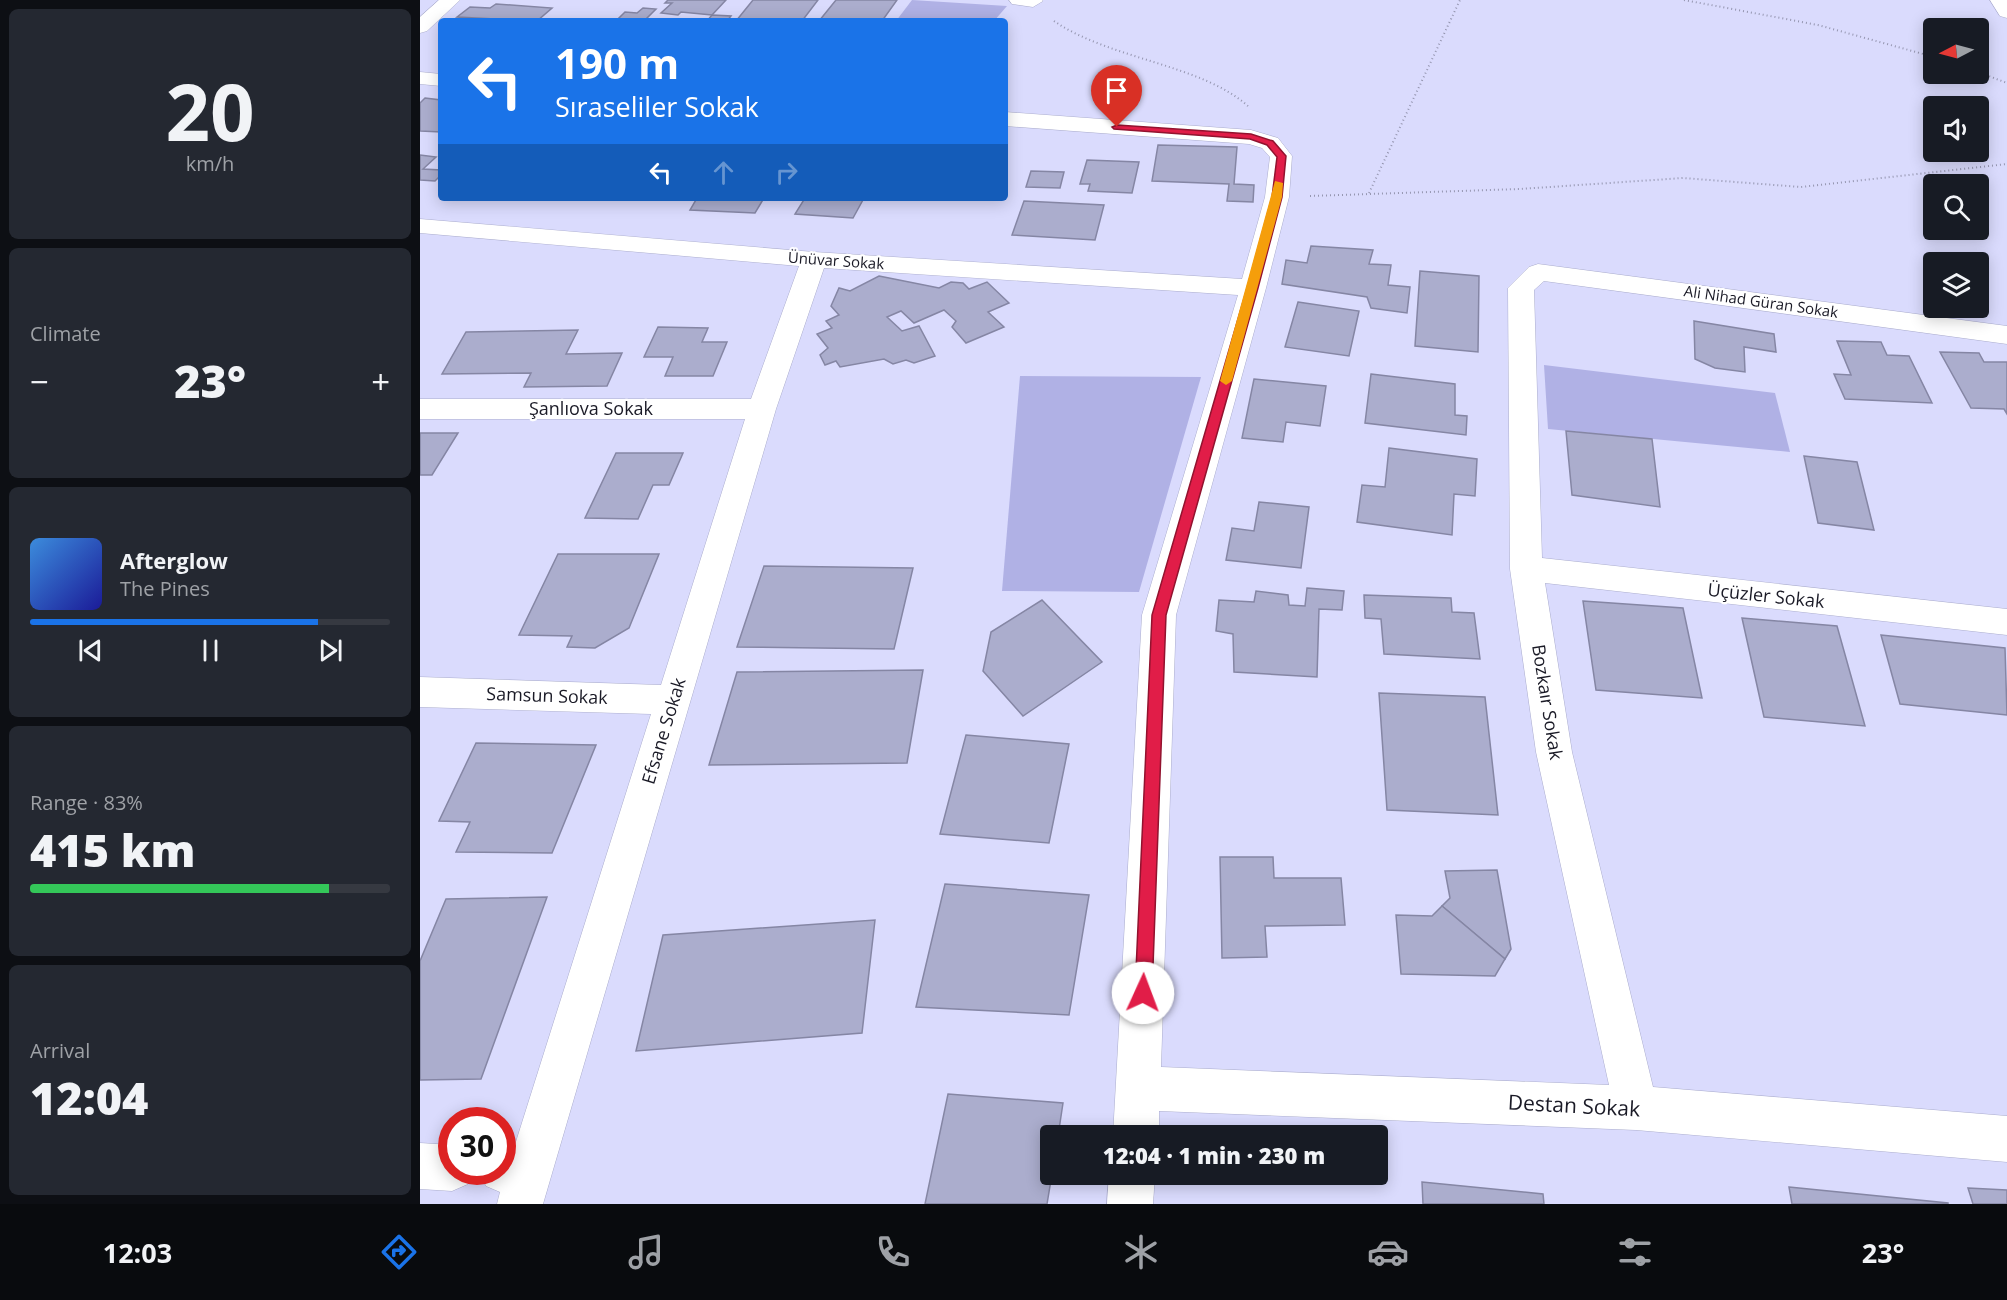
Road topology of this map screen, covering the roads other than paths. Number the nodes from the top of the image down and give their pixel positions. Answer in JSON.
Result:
{"nodes":[{"id":1,"x":450,"y":0,"type":"edge"},
{"id":2,"x":420,"y":27,"type":"edge"},
{"id":3,"x":420,"y":78,"type":"edge"},
{"id":4,"x":438,"y":80,"type":"edge"},
{"id":5,"x":1008,"y":120,"type":"edge"},
{"id":6,"x":420,"y":226,"type":"edge"},
{"id":7,"x":814,"y":260,"type":"junction"},
{"id":8,"x":1253,"y":288,"type":"junction"},
{"id":9,"x":1521,"y":288,"type":"joint"},
{"id":10,"x":2007,"y":335,"type":"edge"},
{"id":11,"x":420,"y":409,"type":"edge"},
{"id":12,"x":762,"y":409,"type":"junction"},
{"id":13,"x":1526,"y":569,"type":"junction"},
{"id":14,"x":2007,"y":622,"type":"edge"},
{"id":15,"x":420,"y":692,"type":"edge"},
{"id":16,"x":673,"y":700,"type":"junction"},
{"id":17,"x":1140,"y":1088,"type":"junction"},
{"id":18,"x":1636,"y":1108,"type":"junction"},
{"id":19,"x":1137,"y":1125,"type":"edge"},
{"id":20,"x":2007,"y":1139,"type":"edge"},
{"id":21,"x":420,"y":1166,"type":"edge"},
{"id":22,"x":438,"y":1167,"type":"edge"},
{"id":23,"x":518,"y":1182,"type":"edge"},
{"id":24,"x":1131,"y":1185,"type":"edge"},
{"id":25,"x":1130,"y":1204,"type":"edge"}],
"edges":[{"from":1,"to":2,"type":"street"},
{"from":3,"to":4,"type":"street"},
{"from":5,"to":8,"type":"street"},
{"from":6,"to":7,"type":"street","name":"Ünüvar Sokak"},
{"from":7,"to":8,"type":"street","name":"Ünüvar Sokak"},
{"from":7,"to":12,"type":"street","name":"Efsane Sokak"},
{"from":8,"to":17,"type":"street"},
{"from":9,"to":10,"type":"street","name":"Ali Nihad Güran Sokak"},
{"from":9,"to":13,"type":"street","name":"Bozkaır Sokak"},
{"from":11,"to":12,"type":"street","name":"Şanlıova Sokak"},
{"from":12,"to":16,"type":"street","name":"Efsane Sokak"},
{"from":13,"to":14,"type":"street","name":"Üçüzler Sokak"},
{"from":13,"to":18,"type":"street","name":"Bozkaır Sokak"},
{"from":15,"to":16,"type":"street","name":"Samsun Sokak"},
{"from":16,"to":23,"type":"street","name":"Efsane Sokak"},
{"from":17,"to":18,"type":"street","name":"Destan Sokak"},
{"from":17,"to":19,"type":"street"},
{"from":18,"to":20,"type":"street","name":"Destan Sokak"},
{"from":21,"to":22,"type":"street"},
{"from":24,"to":25,"type":"street"}]}
